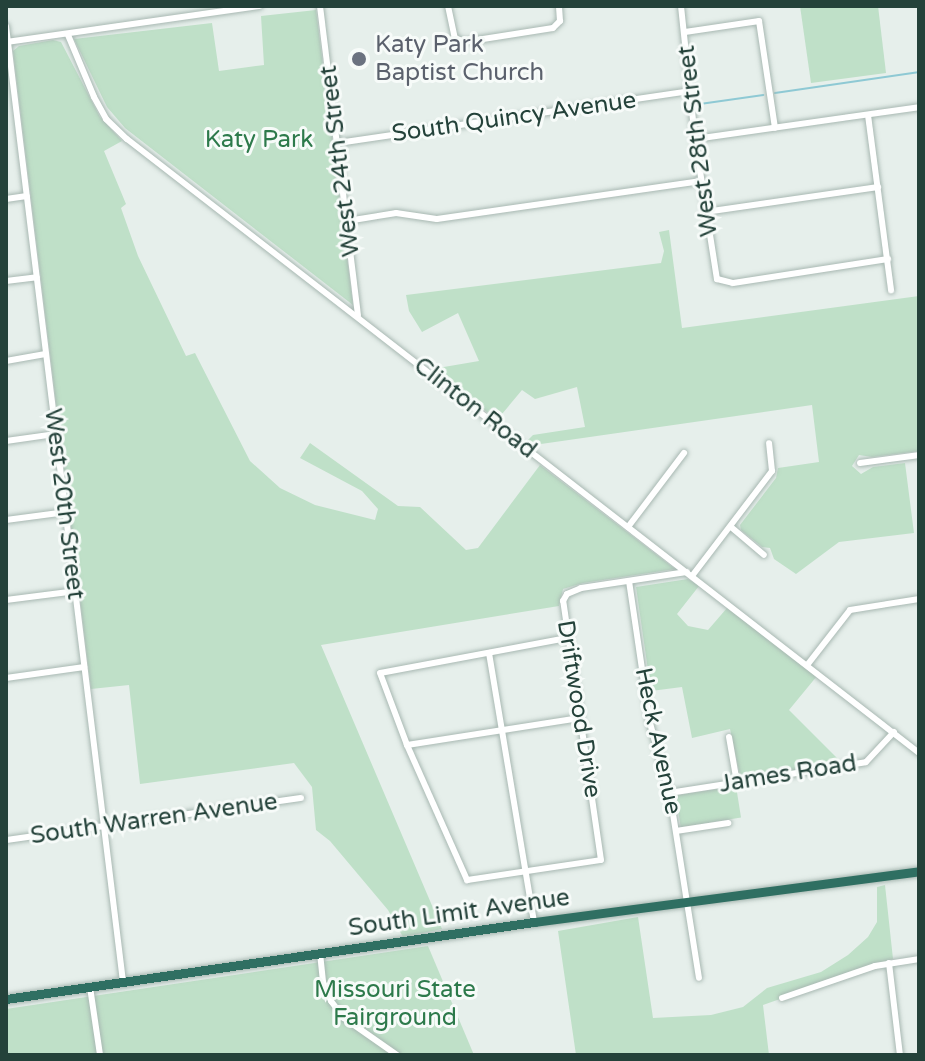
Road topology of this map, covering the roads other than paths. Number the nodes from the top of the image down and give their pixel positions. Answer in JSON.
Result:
{"nodes":[{"id":1,"x":259,"y":6,"type":"edge"},
{"id":2,"x":320,"y":6,"type":"edge"},
{"id":3,"x":448,"y":6,"type":"edge"},
{"id":4,"x":559,"y":6,"type":"edge"},
{"id":5,"x":681,"y":6,"type":"edge"},
{"id":6,"x":244,"y":7,"type":"edge"},
{"id":7,"x":6,"y":26,"type":"edge"},
{"id":8,"x":685,"y":32,"type":"junction"},
{"id":9,"x":68,"y":35,"type":"junction"},
{"id":10,"x":7,"y":42,"type":"edge"},
{"id":11,"x":691,"y":91,"type":"junction"},
{"id":12,"x":919,"y":107,"type":"edge"},
{"id":13,"x":868,"y":115,"type":"junction"},
{"id":14,"x":16,"y":117,"type":"junction"},
{"id":15,"x":6,"y":119,"type":"edge"},
{"id":16,"x":775,"y":128,"type":"junction"},
{"id":17,"x":695,"y":139,"type":"junction"},
{"id":18,"x":338,"y":143,"type":"junction"},
{"id":19,"x":701,"y":181,"type":"junction"},
{"id":20,"x":878,"y":187,"type":"junction"},
{"id":21,"x":27,"y":196,"type":"junction"},
{"id":22,"x":6,"y":199,"type":"edge"},
{"id":23,"x":705,"y":212,"type":"junction"},
{"id":24,"x":347,"y":221,"type":"junction"},
{"id":25,"x":888,"y":259,"type":"junction"},
{"id":26,"x":37,"y":277,"type":"junction"},
{"id":27,"x":6,"y":281,"type":"edge"},
{"id":28,"x":891,"y":290,"type":"dead end"},
{"id":29,"x":358,"y":317,"type":"junction"},
{"id":30,"x":45,"y":354,"type":"junction"},
{"id":31,"x":6,"y":361,"type":"edge"},
{"id":32,"x":55,"y":434,"type":"junction"},
{"id":33,"x":6,"y":441,"type":"edge"},
{"id":34,"x":769,"y":443,"type":"dead end"},
{"id":35,"x":684,"y":453,"type":"dead end"},
{"id":36,"x":919,"y":455,"type":"edge"},
{"id":37,"x":860,"y":463,"type":"dead end"},
{"id":38,"x":66,"y":512,"type":"junction"},
{"id":39,"x":6,"y":520,"type":"edge"},
{"id":40,"x":628,"y":527,"type":"junction"},
{"id":41,"x":731,"y":527,"type":"junction"},
{"id":42,"x":764,"y":555,"type":"dead end"},
{"id":43,"x":690,"y":574,"type":"junction"},
{"id":44,"x":629,"y":581,"type":"junction"},
{"id":45,"x":76,"y":591,"type":"junction"},
{"id":46,"x":919,"y":599,"type":"edge"},
{"id":47,"x":6,"y":600,"type":"edge"},
{"id":48,"x":567,"y":638,"type":"junction"},
{"id":49,"x":489,"y":653,"type":"junction"},
{"id":50,"x":808,"y":664,"type":"junction"},
{"id":51,"x":84,"y":667,"type":"junction"},
{"id":52,"x":6,"y":678,"type":"edge"},
{"id":53,"x":580,"y":718,"type":"junction"},
{"id":54,"x":502,"y":730,"type":"junction"},
{"id":55,"x":894,"y":732,"type":"junction"},
{"id":56,"x":729,"y":737,"type":"dead end"},
{"id":57,"x":407,"y":745,"type":"junction"},
{"id":58,"x":919,"y":753,"type":"edge"},
{"id":59,"x":737,"y":783,"type":"junction"},
{"id":60,"x":669,"y":793,"type":"junction"},
{"id":61,"x":301,"y":798,"type":"dead end"},
{"id":62,"x":728,"y":823,"type":"dead end"},
{"id":63,"x":103,"y":826,"type":"junction"},
{"id":64,"x":676,"y":831,"type":"junction"},
{"id":65,"x":6,"y":840,"type":"edge"},
{"id":66,"x":919,"y":871,"type":"edge"},
{"id":67,"x":527,"y":872,"type":"junction"},
{"id":68,"x":688,"y":902,"type":"junction"},
{"id":69,"x":534,"y":922,"type":"junction"},
{"id":70,"x":320,"y":953,"type":"junction"},
{"id":71,"x":919,"y":959,"type":"edge"},
{"id":72,"x":889,"y":963,"type":"junction"},
{"id":73,"x":699,"y":978,"type":"dead end"},
{"id":74,"x":123,"y":982,"type":"junction"},
{"id":75,"x":90,"y":987,"type":"junction"},
{"id":76,"x":782,"y":998,"type":"dead end"},
{"id":77,"x":6,"y":999,"type":"edge"},
{"id":78,"x":100,"y":1055,"type":"edge"},
{"id":79,"x":397,"y":1055,"type":"edge"},
{"id":80,"x":900,"y":1055,"type":"edge"}],
"edges":[{"from":1,"to":6,"type":"street"},
{"from":2,"to":18,"type":"street","name":"West 24th Street"},
{"from":3,"to":4,"type":"street"},
{"from":5,"to":8,"type":"street","name":"West 28th Street"},
{"from":6,"to":9,"type":"street"},
{"from":7,"to":10,"type":"street","name":"West 20th Street"},
{"from":8,"to":11,"type":"street","name":"West 28th Street"},
{"from":8,"to":16,"type":"street"},
{"from":9,"to":10,"type":"street"},
{"from":9,"to":29,"type":"street","name":"Clinton Road"},
{"from":10,"to":14,"type":"street","name":"West 20th Street"},
{"from":11,"to":17,"type":"street","name":"West 28th Street"},
{"from":11,"to":18,"type":"street","name":"South Quincy Avenue"},
{"from":12,"to":13,"type":"street"},
{"from":13,"to":16,"type":"street"},
{"from":13,"to":20,"type":"street"},
{"from":14,"to":15,"type":"street"},
{"from":14,"to":21,"type":"street","name":"West 20th Street"},
{"from":16,"to":17,"type":"street"},
{"from":17,"to":19,"type":"street","name":"West 28th Street"},
{"from":18,"to":24,"type":"street","name":"West 24th Street"},
{"from":19,"to":23,"type":"street","name":"West 28th Street"},
{"from":19,"to":24,"type":"street"},
{"from":20,"to":23,"type":"street"},
{"from":20,"to":25,"type":"street"},
{"from":21,"to":22,"type":"street"},
{"from":21,"to":26,"type":"street","name":"West 20th Street"},
{"from":23,"to":25,"type":"street","name":"West 28th Street"},
{"from":24,"to":29,"type":"street","name":"West 24th Street"},
{"from":25,"to":28,"type":"street"},
{"from":26,"to":27,"type":"street"},
{"from":26,"to":30,"type":"street","name":"West 20th Street"},
{"from":29,"to":40,"type":"street","name":"Clinton Road"},
{"from":30,"to":31,"type":"street"},
{"from":30,"to":32,"type":"street","name":"West 20th Street"},
{"from":32,"to":33,"type":"street"},
{"from":32,"to":38,"type":"street","name":"West 20th Street"},
{"from":34,"to":41,"type":"street"},
{"from":35,"to":40,"type":"street"},
{"from":36,"to":37,"type":"street"},
{"from":38,"to":39,"type":"street"},
{"from":38,"to":45,"type":"street","name":"West 20th Street"},
{"from":40,"to":43,"type":"street","name":"Clinton Road"},
{"from":41,"to":42,"type":"street"},
{"from":41,"to":43,"type":"street"},
{"from":43,"to":44,"type":"street"},
{"from":43,"to":50,"type":"street","name":"Clinton Road"},
{"from":44,"to":48,"type":"street","name":"Driftwood Drive"},
{"from":44,"to":60,"type":"street","name":"Heck Avenue"},
{"from":45,"to":47,"type":"street"},
{"from":45,"to":51,"type":"street","name":"West 20th Street"},
{"from":46,"to":50,"type":"street"},
{"from":48,"to":49,"type":"street"},
{"from":48,"to":53,"type":"street","name":"Driftwood Drive"},
{"from":49,"to":54,"type":"street"},
{"from":49,"to":57,"type":"street"},
{"from":50,"to":55,"type":"street","name":"Clinton Road"},
{"from":51,"to":52,"type":"street"},
{"from":51,"to":63,"type":"street","name":"West 20th Street"},
{"from":53,"to":54,"type":"street"},
{"from":53,"to":67,"type":"street","name":"Driftwood Drive"},
{"from":54,"to":57,"type":"street"},
{"from":54,"to":67,"type":"street"},
{"from":55,"to":58,"type":"street","name":"Clinton Road"},
{"from":55,"to":59,"type":"street","name":"James Road"},
{"from":56,"to":59,"type":"street"},
{"from":57,"to":67,"type":"street"},
{"from":59,"to":60,"type":"street","name":"James Road"},
{"from":60,"to":64,"type":"street","name":"Heck Avenue"},
{"from":61,"to":63,"type":"street","name":"South Warren Avenue"},
{"from":62,"to":64,"type":"street"},
{"from":63,"to":65,"type":"street","name":"South Warren Avenue"},
{"from":63,"to":74,"type":"street","name":"West 20th Street"},
{"from":64,"to":68,"type":"street","name":"Heck Avenue"},
{"from":66,"to":68,"type":"highway","name":"South Limit Avenue"},
{"from":67,"to":69,"type":"street"},
{"from":68,"to":69,"type":"highway","name":"South Limit Avenue"},
{"from":68,"to":73,"type":"street","name":"Heck Avenue"},
{"from":69,"to":70,"type":"highway","name":"South Limit Avenue"},
{"from":70,"to":74,"type":"highway","name":"South Limit Avenue"},
{"from":70,"to":79,"type":"street"},
{"from":71,"to":72,"type":"street"},
{"from":72,"to":76,"type":"street"},
{"from":72,"to":80,"type":"street"},
{"from":74,"to":75,"type":"highway","name":"South Limit Avenue"},
{"from":75,"to":77,"type":"highway","name":"South Limit Avenue"},
{"from":75,"to":78,"type":"street"}]}
